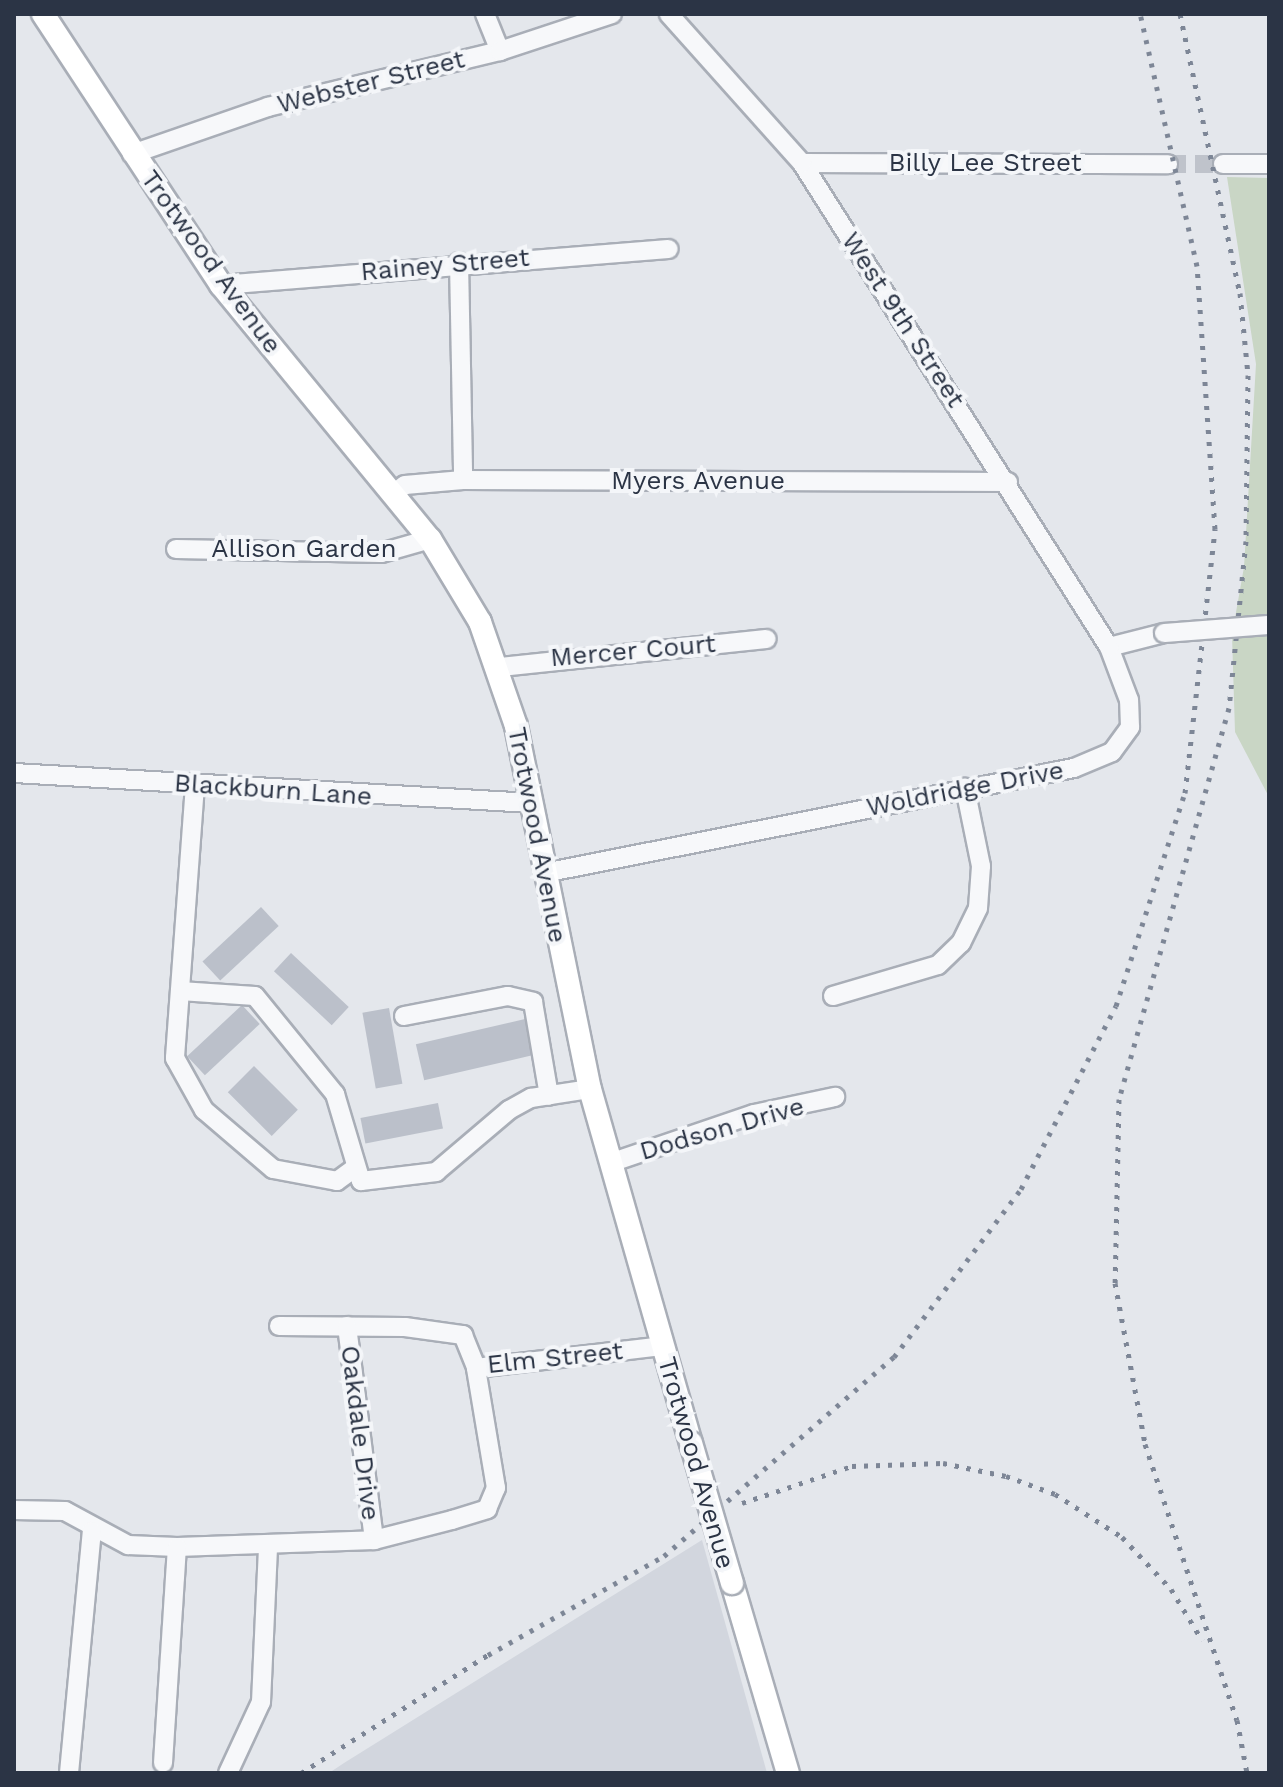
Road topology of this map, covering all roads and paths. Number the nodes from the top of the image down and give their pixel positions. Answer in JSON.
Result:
{"nodes":[{"id":1,"x":43,"y":14,"type":"edge"},
{"id":2,"x":485,"y":14,"type":"edge"},
{"id":3,"x":612,"y":14,"type":"edge"},
{"id":4,"x":669,"y":14,"type":"edge"},
{"id":5,"x":500,"y":51,"type":"junction"},
{"id":6,"x":132,"y":154,"type":"junction"},
{"id":7,"x":802,"y":163,"type":"junction"},
{"id":8,"x":1168,"y":164,"type":"tunnel mouth"},
{"id":9,"x":1223,"y":164,"type":"tunnel mouth"},
{"id":10,"x":1269,"y":164,"type":"edge"},
{"id":11,"x":669,"y":249,"type":"dead end"},
{"id":12,"x":459,"y":262,"type":"junction"},
{"id":13,"x":221,"y":285,"type":"junction"},
{"id":14,"x":463,"y":480,"type":"junction"},
{"id":15,"x":1008,"y":482,"type":"junction"},
{"id":16,"x":392,"y":495,"type":"junction"},
{"id":17,"x":430,"y":539,"type":"junction"},
{"id":18,"x":176,"y":549,"type":"dead end"},
{"id":19,"x":1269,"y":625,"type":"edge"},
{"id":20,"x":767,"y":639,"type":"dead end"},
{"id":21,"x":1109,"y":647,"type":"junction"},
{"id":22,"x":500,"y":667,"type":"junction"},
{"id":23,"x":14,"y":773,"type":"edge"},
{"id":24,"x":195,"y":785,"type":"junction"},
{"id":25,"x":965,"y":788,"type":"junction"},
{"id":26,"x":531,"y":803,"type":"junction"},
{"id":27,"x":544,"y":873,"type":"junction"},
{"id":28,"x":180,"y":991,"type":"junction"},
{"id":29,"x":833,"y":996,"type":"dead end"},
{"id":30,"x":404,"y":1016,"type":"dead end"},
{"id":31,"x":590,"y":1089,"type":"junction"},
{"id":32,"x":549,"y":1096,"type":"junction"},
{"id":33,"x":835,"y":1097,"type":"dead end"},
{"id":34,"x":610,"y":1163,"type":"junction"},
{"id":35,"x":352,"y":1170,"type":"junction"},
{"id":36,"x":279,"y":1326,"type":"dead end"},
{"id":37,"x":347,"y":1326,"type":"junction"},
{"id":38,"x":662,"y":1346,"type":"junction"},
{"id":39,"x":476,"y":1368,"type":"junction"},
{"id":40,"x":14,"y":1510,"type":"edge"},
{"id":41,"x":92,"y":1531,"type":"junction"},
{"id":42,"x":374,"y":1540,"type":"junction"},
{"id":43,"x":268,"y":1546,"type":"junction"},
{"id":44,"x":177,"y":1547,"type":"junction"},
{"id":45,"x":163,"y":1763,"type":"dead end"},
{"id":46,"x":69,"y":1773,"type":"edge"},
{"id":47,"x":228,"y":1773,"type":"edge"},
{"id":48,"x":788,"y":1773,"type":"edge"}],
"edges":[{"from":1,"to":6,"type":"main road","name":"Trotwood Avenue"},
{"from":2,"to":5,"type":"street"},
{"from":3,"to":5,"type":"street","name":"Webster Street"},
{"from":4,"to":7,"type":"street","name":"West 9th Street"},
{"from":5,"to":6,"type":"street","name":"Webster Street"},
{"from":6,"to":13,"type":"main road","name":"Trotwood Avenue"},
{"from":7,"to":8,"type":"street","name":"Billy Lee Street"},
{"from":7,"to":15,"type":"street","name":"West 9th Street"},
{"from":9,"to":10,"type":"street"},
{"from":11,"to":12,"type":"street","name":"Rainey Street"},
{"from":12,"to":13,"type":"street","name":"Rainey Street"},
{"from":12,"to":14,"type":"street"},
{"from":13,"to":16,"type":"main road","name":"Trotwood Avenue"},
{"from":14,"to":15,"type":"street","name":"Myers Avenue"},
{"from":14,"to":16,"type":"street","name":"Myers Avenue"},
{"from":15,"to":21,"type":"street","name":"West 9th Street"},
{"from":16,"to":17,"type":"main road","name":"Trotwood Avenue"},
{"from":17,"to":18,"type":"street","name":"Allison Garden"},
{"from":17,"to":22,"type":"main road","name":"Trotwood Avenue"},
{"from":19,"to":21,"type":"street","bridge":true},
{"from":20,"to":22,"type":"street","name":"Mercer Court"},
{"from":21,"to":25,"type":"street","name":"Woldridge Drive"},
{"from":22,"to":26,"type":"main road","name":"Trotwood Avenue"},
{"from":23,"to":24,"type":"street","name":"Blackburn Lane"},
{"from":24,"to":26,"type":"street","name":"Blackburn Lane"},
{"from":24,"to":28,"type":"street"},
{"from":25,"to":27,"type":"street","name":"Woldridge Drive"},
{"from":25,"to":29,"type":"street"},
{"from":26,"to":27,"type":"main road","name":"Trotwood Avenue"},
{"from":27,"to":31,"type":"main road","name":"Trotwood Avenue"},
{"from":28,"to":35,"type":"street"},
{"from":28,"to":35,"type":"street"},
{"from":30,"to":32,"type":"street"},
{"from":31,"to":32,"type":"street"},
{"from":31,"to":34,"type":"main road","name":"Trotwood Avenue"},
{"from":32,"to":35,"type":"street"},
{"from":33,"to":34,"type":"street","name":"Dodson Drive"},
{"from":34,"to":38,"type":"main road","name":"Trotwood Avenue"},
{"from":36,"to":37,"type":"street","name":"Elm Street"},
{"from":37,"to":39,"type":"street","name":"Elm Street"},
{"from":37,"to":42,"type":"street","name":"Oakdale Drive"},
{"from":38,"to":39,"type":"street","name":"Elm Street"},
{"from":38,"to":48,"type":"main road","name":"Trotwood Avenue","bridge":true},
{"from":39,"to":42,"type":"street","name":"Oakdale Drive"},
{"from":40,"to":41,"type":"street","name":"Oakdale Drive"},
{"from":41,"to":44,"type":"street","name":"Oakdale Drive"},
{"from":41,"to":46,"type":"street"},
{"from":42,"to":43,"type":"street","name":"Oakdale Drive"},
{"from":43,"to":44,"type":"street","name":"Oakdale Drive"},
{"from":43,"to":47,"type":"street"},
{"from":44,"to":45,"type":"street"}]}
